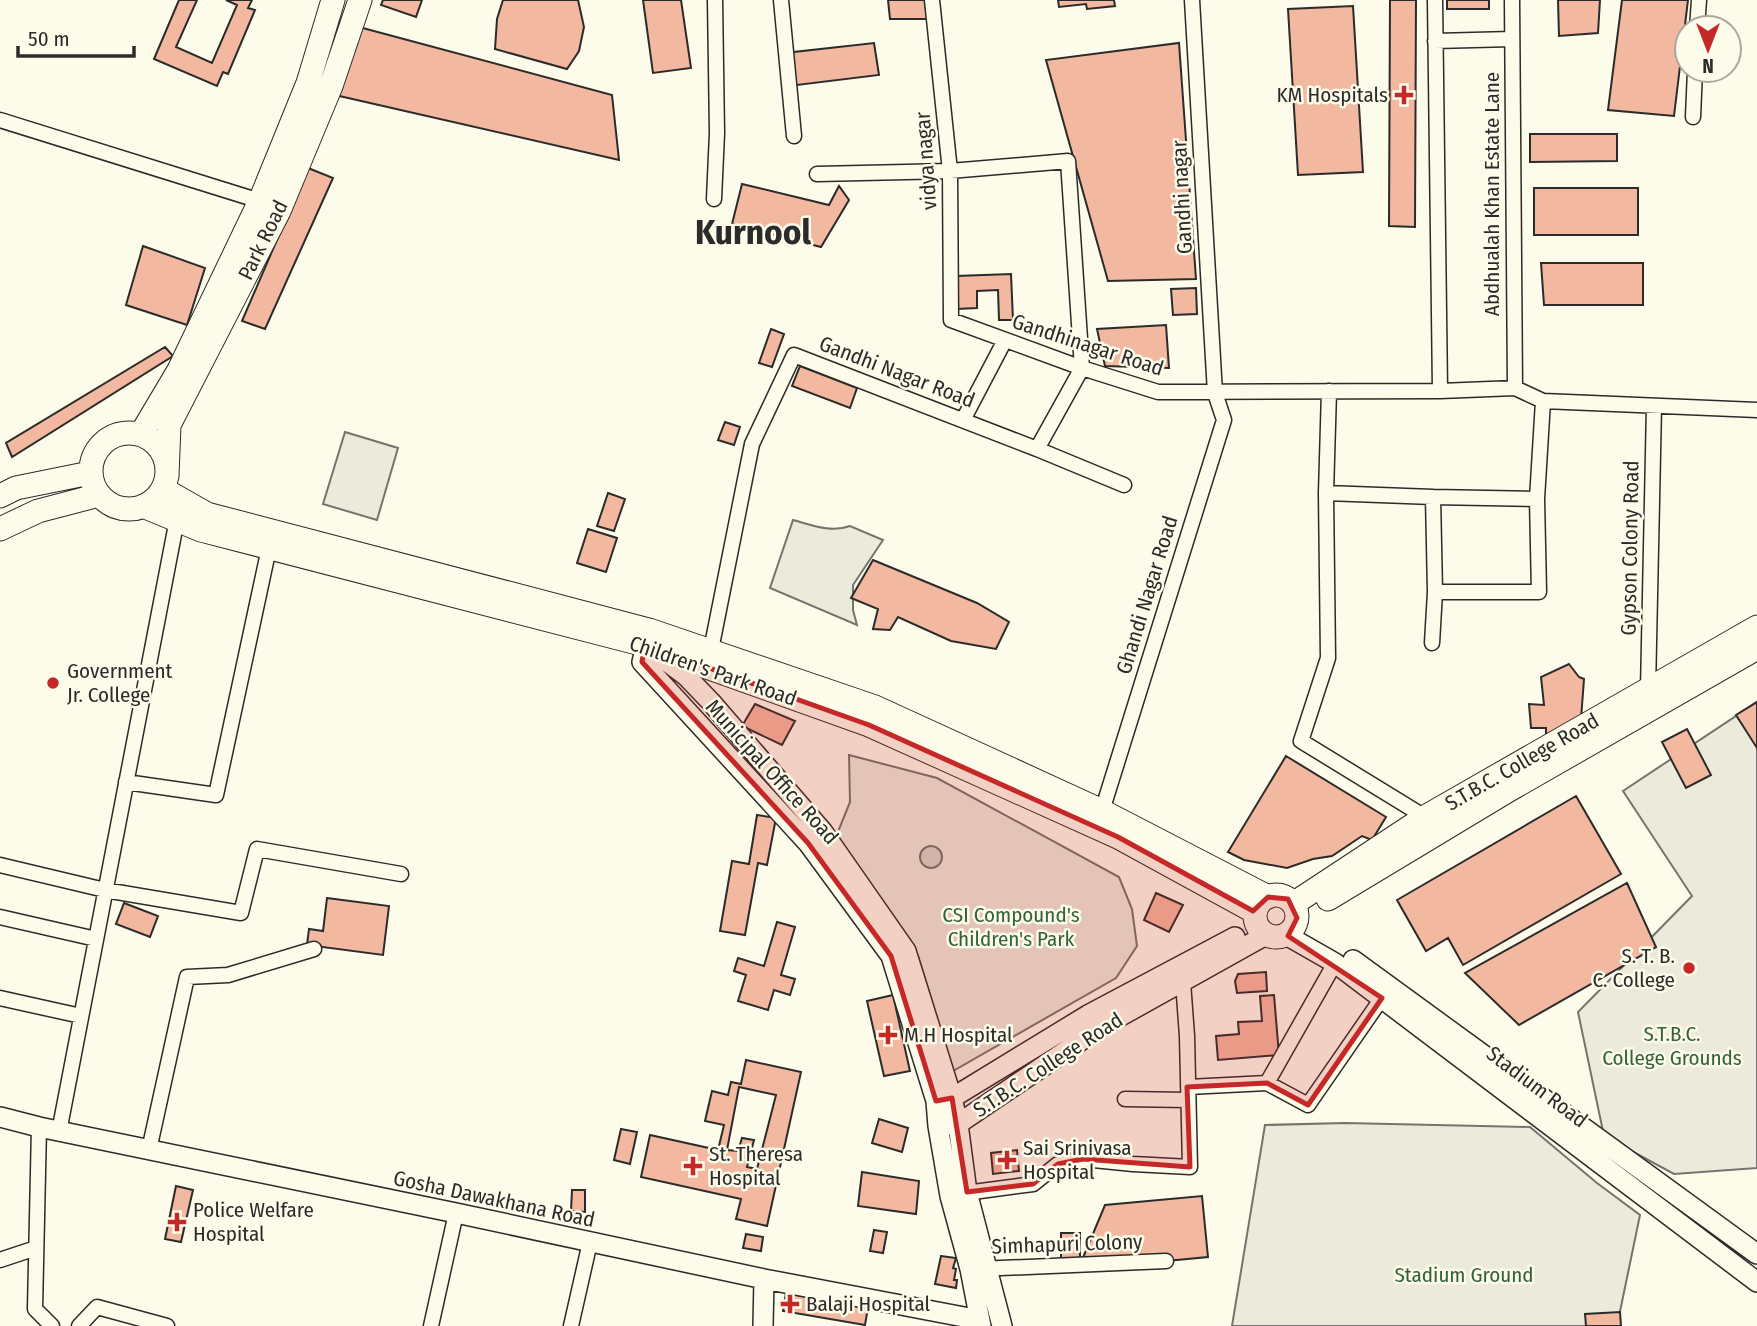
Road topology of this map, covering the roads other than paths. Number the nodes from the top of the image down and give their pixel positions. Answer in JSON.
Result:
{"nodes":[{"id":1,"x":333,"y":0,"type":"edge"},
{"id":2,"x":360,"y":0,"type":"edge"},
{"id":3,"x":716,"y":0,"type":"edge"},
{"id":4,"x":781,"y":0,"type":"edge"},
{"id":5,"x":932,"y":0,"type":"edge"},
{"id":6,"x":1192,"y":0,"type":"edge"},
{"id":7,"x":1435,"y":0,"type":"edge"},
{"id":8,"x":1512,"y":0,"type":"edge"},
{"id":9,"x":1512,"y":39,"type":"junction"},
{"id":10,"x":1435,"y":41,"type":"junction"},
{"id":11,"x":1694,"y":84,"type":"edge"},
{"id":12,"x":1693,"y":117,"type":"dead end"},
{"id":13,"x":0,"y":120,"type":"edge"},
{"id":14,"x":794,"y":136,"type":"dead end"},
{"id":15,"x":950,"y":171,"type":"junction"},
{"id":16,"x":817,"y":174,"type":"dead end"},
{"id":17,"x":713,"y":199,"type":"dead end"},
{"id":18,"x":260,"y":201,"type":"junction"},
{"id":19,"x":951,"y":320,"type":"joint"},
{"id":20,"x":1005,"y":340,"type":"junction"},
{"id":21,"x":1082,"y":368,"type":"junction"},
{"id":22,"x":1515,"y":388,"type":"junction"},
{"id":23,"x":1329,"y":391,"type":"junction"},
{"id":24,"x":1440,"y":391,"type":"junction"},
{"id":25,"x":1215,"y":393,"type":"junction"},
{"id":26,"x":1543,"y":401,"type":"junction"},
{"id":27,"x":1654,"y":406,"type":"junction"},
{"id":28,"x":1757,"y":410,"type":"edge"},
{"id":29,"x":963,"y":420,"type":"junction"},
{"id":30,"x":141,"y":435,"type":"junction"},
{"id":31,"x":1037,"y":449,"type":"junction"},
{"id":32,"x":90,"y":473,"type":"junction"},
{"id":33,"x":165,"y":482,"type":"junction"},
{"id":34,"x":1124,"y":485,"type":"dead end"},
{"id":35,"x":1326,"y":493,"type":"junction"},
{"id":36,"x":99,"y":495,"type":"junction"},
{"id":37,"x":0,"y":496,"type":"edge"},
{"id":38,"x":1433,"y":497,"type":"junction"},
{"id":39,"x":1537,"y":499,"type":"junction"},
{"id":40,"x":143,"y":506,"type":"junction"},
{"id":41,"x":177,"y":519,"type":"junction"},
{"id":42,"x":0,"y":529,"type":"edge"},
{"id":43,"x":269,"y":548,"type":"junction"},
{"id":44,"x":1435,"y":592,"type":"junction"},
{"id":45,"x":1757,"y":627,"type":"edge"},
{"id":46,"x":647,"y":638,"type":"junction"},
{"id":47,"x":1432,"y":643,"type":"dead end"},
{"id":48,"x":1757,"y":648,"type":"edge"},
{"id":49,"x":711,"y":650,"type":"junction"},
{"id":50,"x":1648,"y":690,"type":"junction"},
{"id":51,"x":126,"y":782,"type":"junction"},
{"id":52,"x":1102,"y":811,"type":"junction"},
{"id":53,"x":1425,"y":817,"type":"junction"},
{"id":54,"x":0,"y":865,"type":"edge"},
{"id":55,"x":401,"y":874,"type":"dead end"},
{"id":56,"x":105,"y":890,"type":"junction"},
{"id":57,"x":0,"y":916,"type":"edge"},
{"id":58,"x":1277,"y":919,"type":"junction"},
{"id":59,"x":96,"y":939,"type":"junction"},
{"id":60,"x":314,"y":949,"type":"dead end"},
{"id":61,"x":1335,"y":963,"type":"junction"},
{"id":62,"x":1182,"y":982,"type":"junction"},
{"id":63,"x":0,"y":998,"type":"edge"},
{"id":64,"x":1382,"y":998,"type":"junction"},
{"id":65,"x":81,"y":1016,"type":"junction"},
{"id":66,"x":1039,"y":1045,"type":"junction"},
{"id":67,"x":1052,"y":1061,"type":"junction"},
{"id":68,"x":1267,"y":1083,"type":"junction"},
{"id":69,"x":1188,"y":1093,"type":"junction"},
{"id":70,"x":1125,"y":1099,"type":"dead end"},
{"id":71,"x":944,"y":1100,"type":"junction"},
{"id":72,"x":0,"y":1117,"type":"edge"},
{"id":73,"x":948,"y":1125,"type":"junction"},
{"id":74,"x":39,"y":1127,"type":"junction"},
{"id":75,"x":59,"y":1132,"type":"junction"},
{"id":76,"x":149,"y":1150,"type":"junction"},
{"id":77,"x":958,"y":1194,"type":"junction"},
{"id":78,"x":456,"y":1213,"type":"junction"},
{"id":79,"x":590,"y":1242,"type":"junction"},
{"id":80,"x":36,"y":1248,"type":"junction"},
{"id":81,"x":1757,"y":1254,"type":"edge"},
{"id":82,"x":0,"y":1260,"type":"edge"},
{"id":83,"x":1166,"y":1261,"type":"dead end"},
{"id":84,"x":979,"y":1269,"type":"junction"},
{"id":85,"x":764,"y":1279,"type":"junction"},
{"id":86,"x":1757,"y":1282,"type":"edge"},
{"id":87,"x":981,"y":1323,"type":"edge"},
{"id":88,"x":52,"y":1326,"type":"edge"},
{"id":89,"x":79,"y":1326,"type":"edge"},
{"id":90,"x":164,"y":1326,"type":"edge"},
{"id":91,"x":431,"y":1326,"type":"edge"},
{"id":92,"x":571,"y":1326,"type":"edge"},
{"id":93,"x":763,"y":1326,"type":"edge"},
{"id":94,"x":1002,"y":1326,"type":"edge"}],
"edges":[{"from":1,"to":18,"type":"main road","name":"Park Road"},
{"from":2,"to":33,"type":"main road","name":"Park Road"},
{"from":3,"to":17,"type":"street"},
{"from":4,"to":14,"type":"street"},
{"from":5,"to":15,"type":"street","name":"vidya nagar"},
{"from":6,"to":25,"type":"street","name":"Gandhi nagar"},
{"from":7,"to":10,"type":"street"},
{"from":8,"to":9,"type":"street","name":"Abdhualah Khan Estate Lane"},
{"from":9,"to":10,"type":"street"},
{"from":9,"to":22,"type":"street","name":"Abdhualah Khan Estate Lane"},
{"from":10,"to":24,"type":"street"},
{"from":11,"to":12,"type":"street"},
{"from":13,"to":18,"type":"street"},
{"from":15,"to":16,"type":"street"},
{"from":15,"to":19,"type":"street","name":"vidya nagar"},
{"from":15,"to":21,"type":"street"},
{"from":18,"to":30,"type":"main road","name":"Park Road"},
{"from":19,"to":20,"type":"street","name":"Gandhinagar Road"},
{"from":20,"to":21,"type":"street","name":"Gandhinagar Road"},
{"from":20,"to":29,"type":"street"},
{"from":21,"to":25,"type":"street","name":"Gandhinagar Road"},
{"from":21,"to":31,"type":"street"},
{"from":22,"to":24,"type":"street"},
{"from":22,"to":26,"type":"street"},
{"from":23,"to":24,"type":"street"},
{"from":23,"to":25,"type":"street"},
{"from":23,"to":35,"type":"street"},
{"from":25,"to":52,"type":"street","name":"Ghandi Nagar Road"},
{"from":26,"to":27,"type":"street"},
{"from":26,"to":39,"type":"street"},
{"from":27,"to":28,"type":"street"},
{"from":27,"to":50,"type":"street","name":"Gypson Colony Road"},
{"from":29,"to":31,"type":"street","name":"Gandhi Nagar Road"},
{"from":29,"to":49,"type":"street","name":"Gandhi Nagar Road"},
{"from":30,"to":32,"type":"main road"},
{"from":30,"to":33,"type":"main road"},
{"from":31,"to":34,"type":"street","name":"Gandhi Nagar Road"},
{"from":32,"to":36,"type":"main road"},
{"from":32,"to":37,"type":"main road"},
{"from":33,"to":40,"type":"main road"},
{"from":33,"to":46,"type":"main road","name":"Children's Park Road"},
{"from":35,"to":38,"type":"street"},
{"from":35,"to":53,"type":"street"},
{"from":36,"to":40,"type":"main road"},
{"from":36,"to":42,"type":"main road"},
{"from":38,"to":39,"type":"street"},
{"from":38,"to":44,"type":"street"},
{"from":39,"to":44,"type":"street"},
{"from":40,"to":41,"type":"main road","name":"Children's Park Road"},
{"from":41,"to":43,"type":"main road","name":"Children's Park Road"},
{"from":41,"to":51,"type":"street"},
{"from":43,"to":46,"type":"main road","name":"Children's Park Road"},
{"from":43,"to":51,"type":"street"},
{"from":44,"to":47,"type":"street"},
{"from":45,"to":50,"type":"main road","name":"S.T.B.C. College Road"},
{"from":46,"to":49,"type":"main road","name":"Children's Park Road"},
{"from":46,"to":58,"type":"main road","name":"Children's Park Road"},
{"from":46,"to":71,"type":"street","name":"Municipal Office Road"},
{"from":48,"to":58,"type":"main road","name":"S.T.B.C. College Road"},
{"from":49,"to":52,"type":"main road","name":"Children's Park Road"},
{"from":50,"to":53,"type":"main road","name":"S.T.B.C. College Road"},
{"from":51,"to":56,"type":"street"},
{"from":52,"to":58,"type":"main road","name":"Children's Park Road"},
{"from":53,"to":58,"type":"main road","name":"S.T.B.C. College Road"},
{"from":54,"to":56,"type":"street"},
{"from":55,"to":56,"type":"street"},
{"from":56,"to":59,"type":"street"},
{"from":57,"to":59,"type":"street"},
{"from":58,"to":61,"type":"street","name":"Stadium Road"},
{"from":58,"to":62,"type":"street","name":"S.T.B.C. College Road"},
{"from":58,"to":66,"type":"street"},
{"from":58,"to":81,"type":"street","name":"Stadium Road"},
{"from":59,"to":65,"type":"street"},
{"from":60,"to":76,"type":"street"},
{"from":61,"to":64,"type":"street","name":"Stadium Road"},
{"from":61,"to":68,"type":"street"},
{"from":62,"to":67,"type":"street","name":"S.T.B.C. College Road"},
{"from":62,"to":69,"type":"street"},
{"from":63,"to":65,"type":"street"},
{"from":64,"to":68,"type":"street"},
{"from":64,"to":86,"type":"street","name":"Stadium Road"},
{"from":65,"to":75,"type":"street"},
{"from":66,"to":67,"type":"street"},
{"from":66,"to":71,"type":"street"},
{"from":67,"to":73,"type":"street","name":"S.T.B.C. College Road"},
{"from":68,"to":69,"type":"street"},
{"from":69,"to":70,"type":"street"},
{"from":69,"to":77,"type":"street"},
{"from":71,"to":73,"type":"street","name":"Municipal Office Road"},
{"from":72,"to":74,"type":"street","name":"Gosha Dawakhana Road"},
{"from":73,"to":77,"type":"street","name":"Municipal Office Road"},
{"from":74,"to":75,"type":"street","name":"Gosha Dawakhana Road"},
{"from":74,"to":80,"type":"street"},
{"from":75,"to":76,"type":"street","name":"Gosha Dawakhana Road"},
{"from":76,"to":78,"type":"street","name":"Gosha Dawakhana Road"},
{"from":77,"to":84,"type":"street","name":"Municipal Office Road"},
{"from":78,"to":79,"type":"street","name":"Gosha Dawakhana Road"},
{"from":78,"to":91,"type":"street"},
{"from":79,"to":85,"type":"street","name":"Gosha Dawakhana Road"},
{"from":79,"to":92,"type":"street"},
{"from":80,"to":82,"type":"street"},
{"from":80,"to":88,"type":"street"},
{"from":83,"to":84,"type":"street","name":"Simhapuri Colony"},
{"from":84,"to":87,"type":"street","name":"Municipal Office Road"},
{"from":84,"to":94,"type":"street","name":"Municipal Office Road"},
{"from":85,"to":87,"type":"street","name":"Gosha Dawakhana Road"},
{"from":85,"to":93,"type":"street"},
{"from":89,"to":90,"type":"street"}]}
